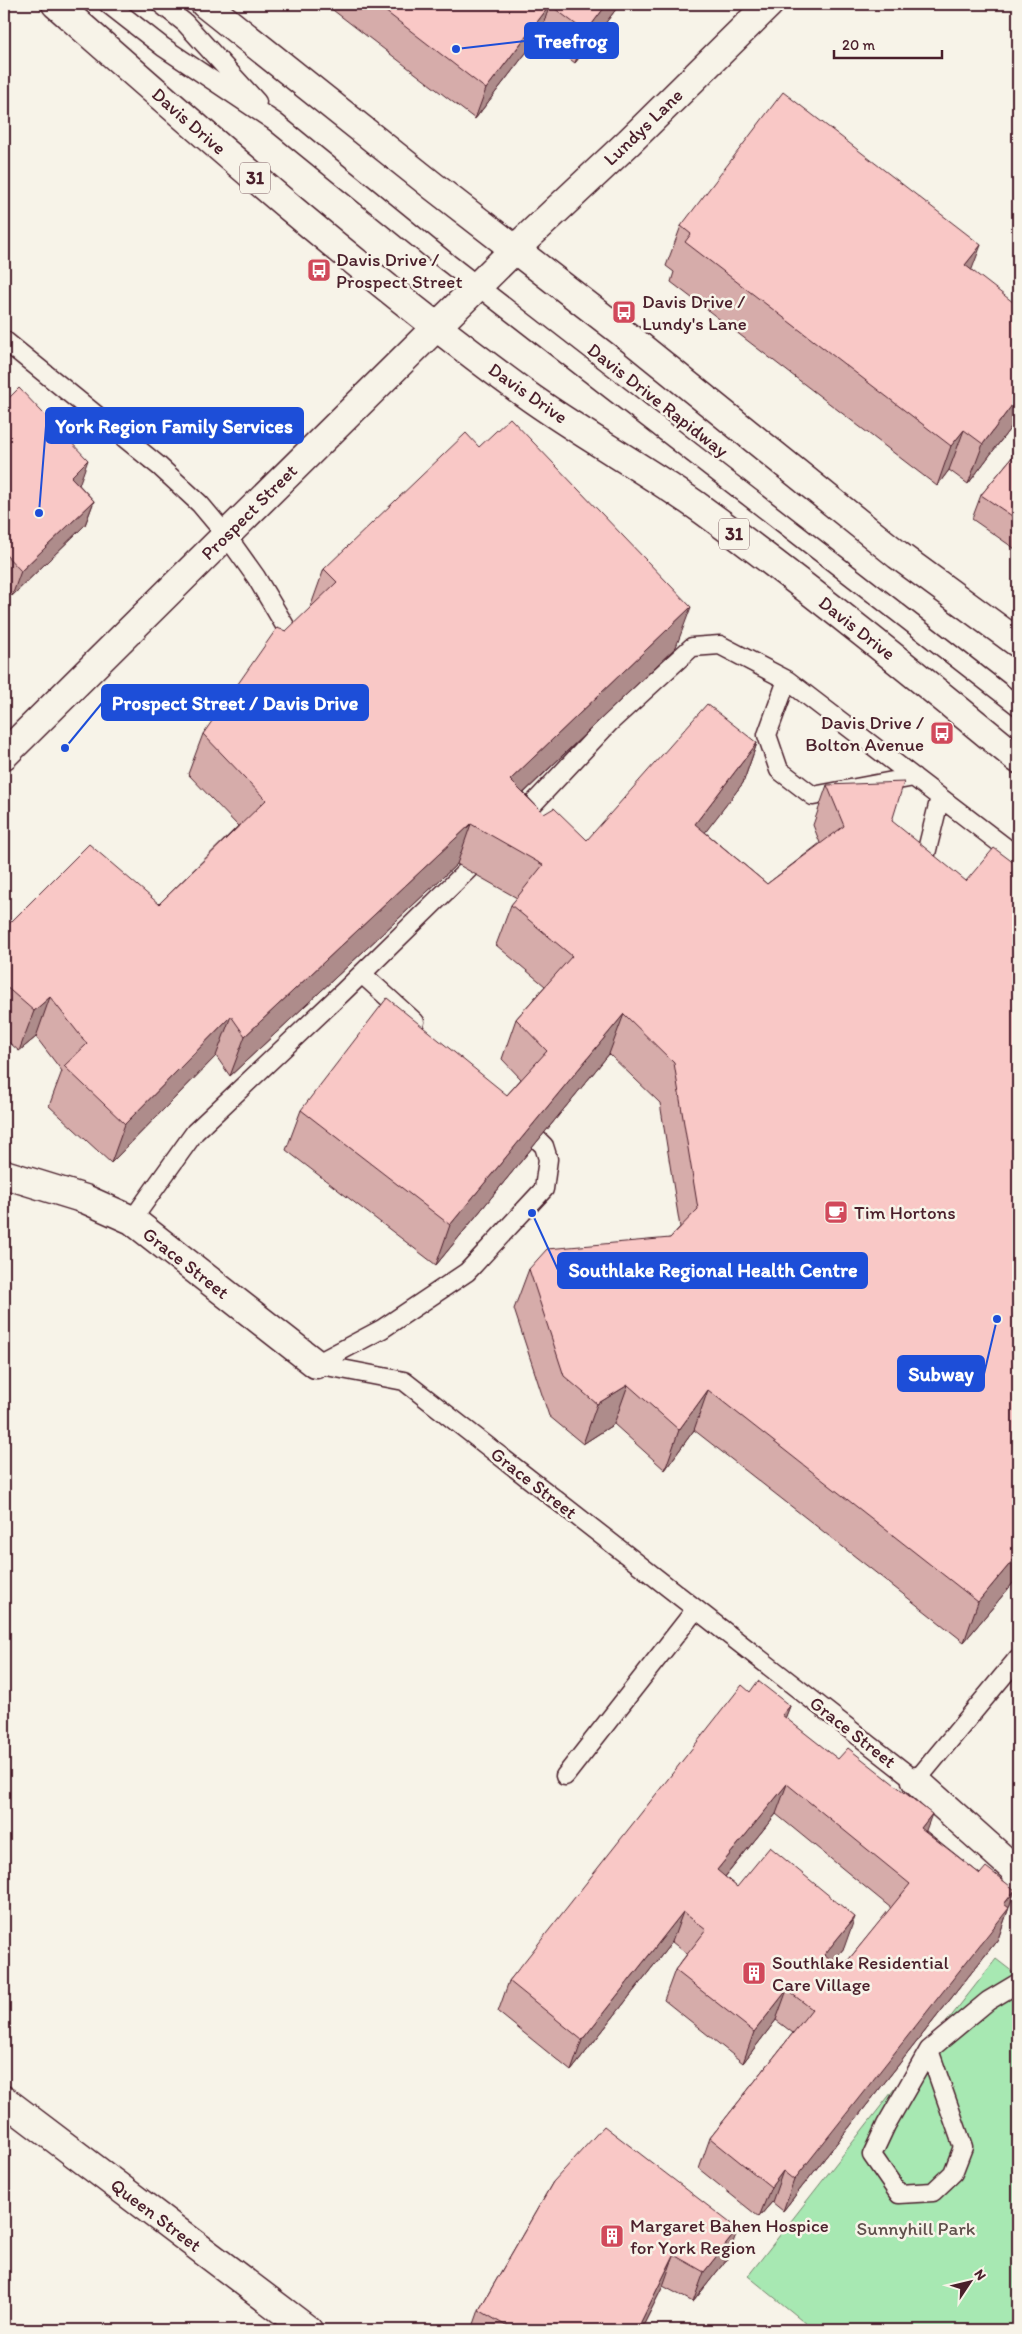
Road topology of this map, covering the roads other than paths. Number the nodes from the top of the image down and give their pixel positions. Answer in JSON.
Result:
{"nodes":[{"id":1,"x":56,"y":4,"type":"edge"},
{"id":2,"x":108,"y":4,"type":"edge"},
{"id":3,"x":162,"y":4,"type":"edge"},
{"id":4,"x":205,"y":4,"type":"edge"},
{"id":5,"x":769,"y":4,"type":"edge"},
{"id":6,"x":276,"y":122,"type":"junction"},
{"id":7,"x":515,"y":249,"type":"junction"},
{"id":8,"x":477,"y":286,"type":"junction"},
{"id":9,"x":437,"y":326,"type":"junction"},
{"id":10,"x":4,"y":340,"type":"edge"},
{"id":11,"x":226,"y":534,"type":"junction"},
{"id":12,"x":1018,"y":643,"type":"edge"},
{"id":13,"x":297,"y":646,"type":"edge"},
{"id":14,"x":787,"y":680,"type":"junction"},
{"id":15,"x":1018,"y":706,"type":"edge"},
{"id":16,"x":4,"y":755,"type":"edge"},
{"id":17,"x":1018,"y":759,"type":"edge"},
{"id":18,"x":914,"y":777,"type":"junction"},
{"id":19,"x":940,"y":797,"type":"junction"},
{"id":20,"x":508,"y":830,"type":"edge"},
{"id":21,"x":494,"y":843,"type":"edge"},
{"id":22,"x":1018,"y":857,"type":"edge"},
{"id":23,"x":937,"y":882,"type":"edge"},
{"id":24,"x":362,"y":974,"type":"junction"},
{"id":25,"x":426,"y":1033,"type":"edge"},
{"id":26,"x":509,"y":1111,"type":"edge"},
{"id":27,"x":4,"y":1174,"type":"edge"},
{"id":28,"x":132,"y":1220,"type":"junction"},
{"id":29,"x":316,"y":1364,"type":"junction"},
{"id":30,"x":696,"y":1610,"type":"junction"},
{"id":31,"x":1018,"y":1658,"type":"edge"},
{"id":32,"x":565,"y":1776,"type":"dead end"},
{"id":33,"x":916,"y":1781,"type":"junction"},
{"id":34,"x":1018,"y":1877,"type":"edge"},
{"id":35,"x":1018,"y":1983,"type":"edge"},
{"id":36,"x":929,"y":2050,"type":"junction"},
{"id":37,"x":4,"y":2100,"type":"edge"},
{"id":38,"x":308,"y":2330,"type":"edge"}],
"edges":[{"from":1,"to":9,"type":"main road","name":"Davis Drive","number":"31"},
{"from":2,"to":6,"type":"lane","name":"Davis Drive Rapidway"},
{"from":3,"to":6,"type":"lane","name":"Davis Drive Rapidway"},
{"from":4,"to":7,"type":"main road"},
{"from":5,"to":7,"type":"main road","name":"Lundys Lane"},
{"from":6,"to":8,"type":"lane","name":"Davis Drive Rapidway"},
{"from":7,"to":8,"type":"main road","name":"Prospect Street"},
{"from":7,"to":12,"type":"main road"},
{"from":8,"to":9,"type":"main road","name":"Prospect Street"},
{"from":8,"to":15,"type":"lane","name":"Davis Drive Rapidway"},
{"from":9,"to":11,"type":"main road","name":"Prospect Street"},
{"from":9,"to":17,"type":"main road","name":"Davis Drive","number":"31"},
{"from":10,"to":11,"type":"lane"},
{"from":11,"to":13,"type":"lane"},
{"from":11,"to":16,"type":"main road","name":"Prospect Street"},
{"from":14,"to":18,"type":"lane"},
{"from":14,"to":18,"type":"lane"},
{"from":14,"to":20,"type":"lane"},
{"from":18,"to":19,"type":"lane"},
{"from":19,"to":22,"type":"lane"},
{"from":19,"to":23,"type":"lane"},
{"from":21,"to":24,"type":"lane"},
{"from":24,"to":25,"type":"lane"},
{"from":24,"to":28,"type":"lane"},
{"from":26,"to":29,"type":"lane"},
{"from":27,"to":28,"type":"main road","name":"Grace Street"},
{"from":28,"to":29,"type":"main road","name":"Grace Street"},
{"from":29,"to":30,"type":"lane","name":"Grace Street"},
{"from":30,"to":32,"type":"lane"},
{"from":30,"to":33,"type":"lane","name":"Grace Street"},
{"from":31,"to":33,"type":"lane"},
{"from":33,"to":34,"type":"main road","name":"Grace Street"},
{"from":35,"to":36,"type":"lane"},
{"from":36,"to":36,"type":"lane"},
{"from":37,"to":38,"type":"main road","name":"Queen Street"}]}
